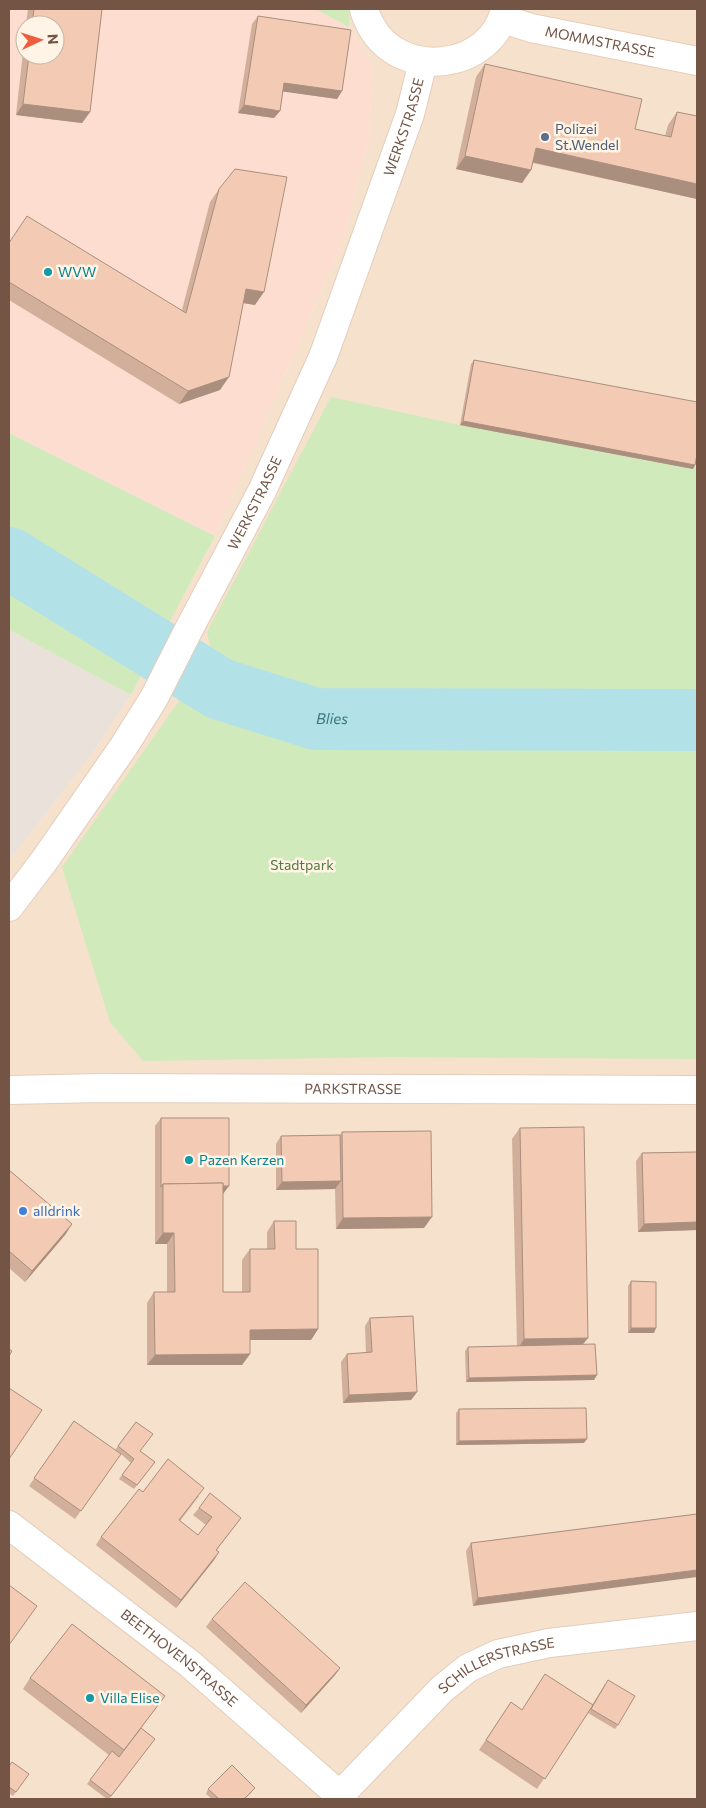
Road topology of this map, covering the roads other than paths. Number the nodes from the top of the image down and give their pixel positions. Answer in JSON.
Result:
{"nodes":[{"id":1,"x":364,"y":9,"type":"edge"},
{"id":2,"x":504,"y":14,"type":"edge"},
{"id":3,"x":697,"y":61,"type":"edge"},
{"id":4,"x":422,"y":62,"type":"junction"},
{"id":5,"x":9,"y":907,"type":"edge"},
{"id":6,"x":9,"y":1090,"type":"edge"},
{"id":7,"x":697,"y":1090,"type":"edge"},
{"id":8,"x":9,"y":1525,"type":"edge"},
{"id":9,"x":697,"y":1626,"type":"edge"},
{"id":10,"x":342,"y":1797,"type":"edge"}],
"edges":[{"from":1,"to":4,"type":"street","name":"MOMMSTRASSE"},
{"from":2,"to":3,"type":"street","name":"MOMMSTRASSE"},
{"from":2,"to":4,"type":"street","name":"MOMMSTRASSE"},
{"from":4,"to":5,"type":"street","name":"WERKSTRASSE"},
{"from":6,"to":7,"type":"street","name":"PARKSTRASSE"},
{"from":8,"to":10,"type":"street","name":"BEETHOVENSTRASSE"},
{"from":9,"to":10,"type":"street","name":"SCHILLERSTRASSE"}]}
